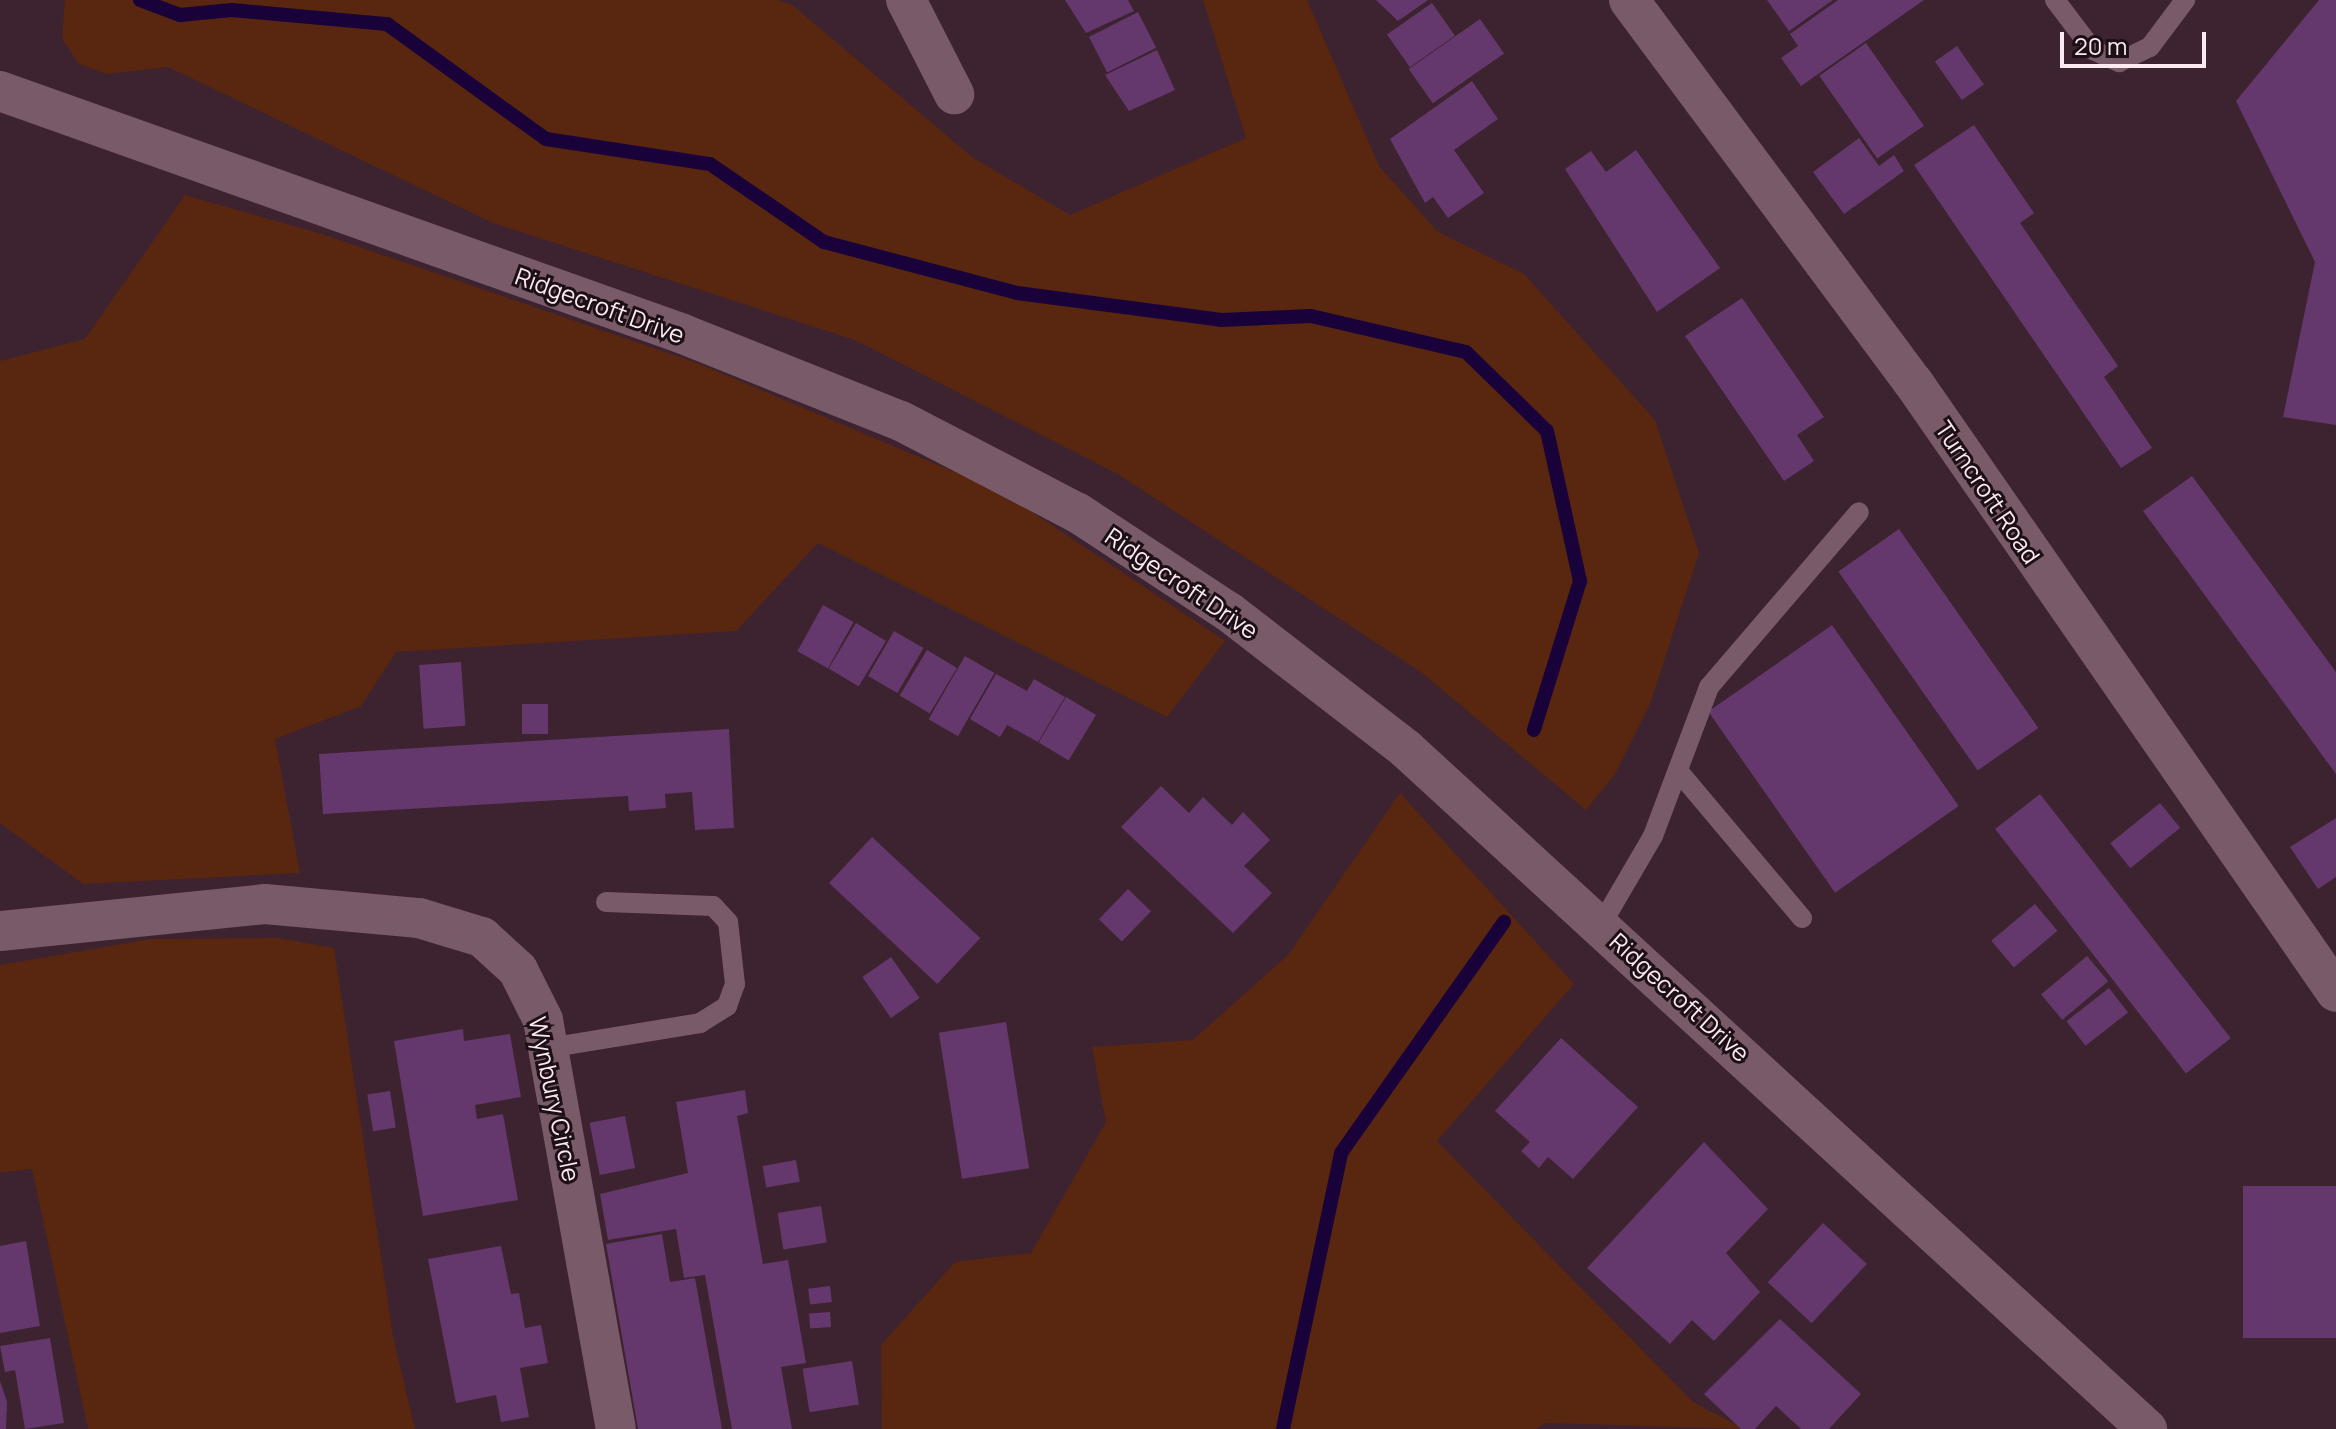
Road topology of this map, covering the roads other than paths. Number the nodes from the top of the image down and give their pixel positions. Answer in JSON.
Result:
{"nodes":[{"id":1,"x":906,"y":0,"type":"edge"},
{"id":2,"x":1629,"y":0,"type":"edge"},
{"id":3,"x":2185,"y":0,"type":"edge"},
{"id":4,"x":2056,"y":1,"type":"edge"},
{"id":5,"x":0,"y":91,"type":"edge"},
{"id":6,"x":954,"y":94,"type":"dead end"},
{"id":7,"x":1859,"y":512,"type":"dead end"},
{"id":8,"x":1679,"y":772,"type":"junction"},
{"id":9,"x":606,"y":902,"type":"dead end"},
{"id":10,"x":1802,"y":918,"type":"dead end"},
{"id":11,"x":1601,"y":925,"type":"junction"},
{"id":12,"x":0,"y":931,"type":"edge"},
{"id":13,"x":2336,"y":992,"type":"edge"},
{"id":14,"x":548,"y":1048,"type":"junction"},
{"id":15,"x":616,"y":1429,"type":"edge"},
{"id":16,"x":2147,"y":1429,"type":"edge"}],
"edges":[{"from":1,"to":6,"type":"street"},
{"from":2,"to":13,"type":"street","name":"Turncroft Road"},
{"from":3,"to":4,"type":"lane"},
{"from":5,"to":11,"type":"street","name":"Ridgecroft Drive"},
{"from":7,"to":8,"type":"lane"},
{"from":8,"to":10,"type":"lane"},
{"from":8,"to":11,"type":"lane"},
{"from":9,"to":14,"type":"lane"},
{"from":11,"to":16,"type":"street","name":"Ridgecroft Drive"},
{"from":12,"to":14,"type":"street","name":"Wynbury Circle"},
{"from":14,"to":15,"type":"street","name":"Wynbury Circle"}]}
